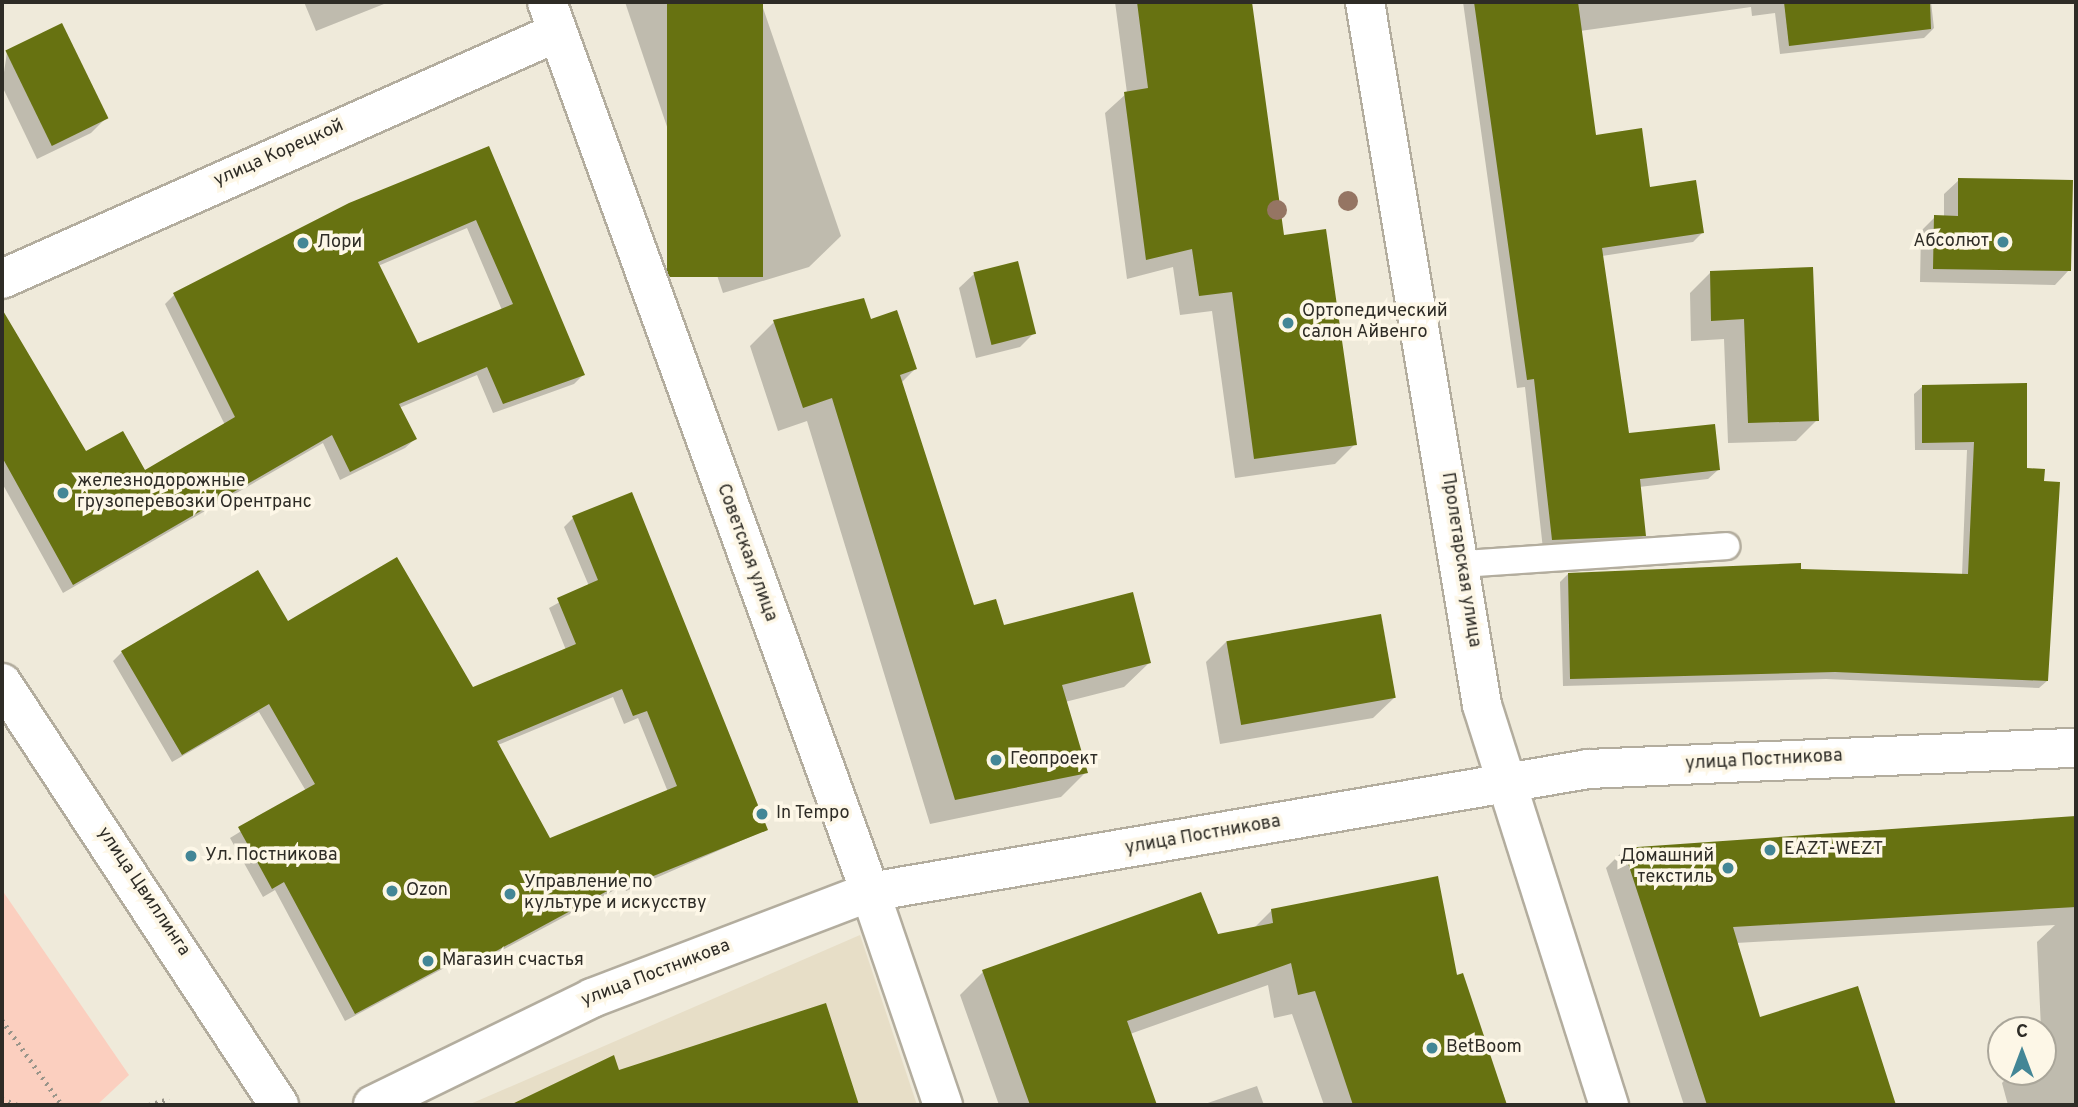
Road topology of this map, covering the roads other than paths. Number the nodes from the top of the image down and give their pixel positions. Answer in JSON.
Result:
{"nodes":[{"id":1,"x":1366,"y":2,"type":"edge"},
{"id":2,"x":553,"y":17,"type":"edge"},
{"id":3,"x":2,"y":279,"type":"edge"},
{"id":4,"x":1727,"y":546,"type":"dead end"},
{"id":5,"x":1463,"y":564,"type":"junction"},
{"id":6,"x":2,"y":683,"type":"edge"},
{"id":7,"x":2076,"y":748,"type":"edge"},
{"id":8,"x":1501,"y":781,"type":"junction"},
{"id":9,"x":870,"y":892,"type":"junction"},
{"id":10,"x":279,"y":1105,"type":"edge"},
{"id":11,"x":373,"y":1105,"type":"edge"},
{"id":12,"x":943,"y":1105,"type":"edge"},
{"id":13,"x":1609,"y":1105,"type":"edge"}],
"edges":[{"from":1,"to":5,"type":"main road","name":"Пролетарская улица"},
{"from":2,"to":3,"type":"main road","name":"улица Корецкой"},
{"from":2,"to":9,"type":"main road","name":"Советская улица"},
{"from":4,"to":5,"type":"lane"},
{"from":5,"to":8,"type":"main road","name":"Пролетарская улица"},
{"from":6,"to":10,"type":"main road","name":"улица Цвиллинга"},
{"from":7,"to":8,"type":"main road","name":"улица Постникова"},
{"from":8,"to":9,"type":"main road","name":"улица Постникова"},
{"from":8,"to":13,"type":"main road","name":"Пролетарская улица"},
{"from":9,"to":11,"type":"main road","name":"улица Постникова"},
{"from":9,"to":12,"type":"main road","name":"Советская улица"}]}
